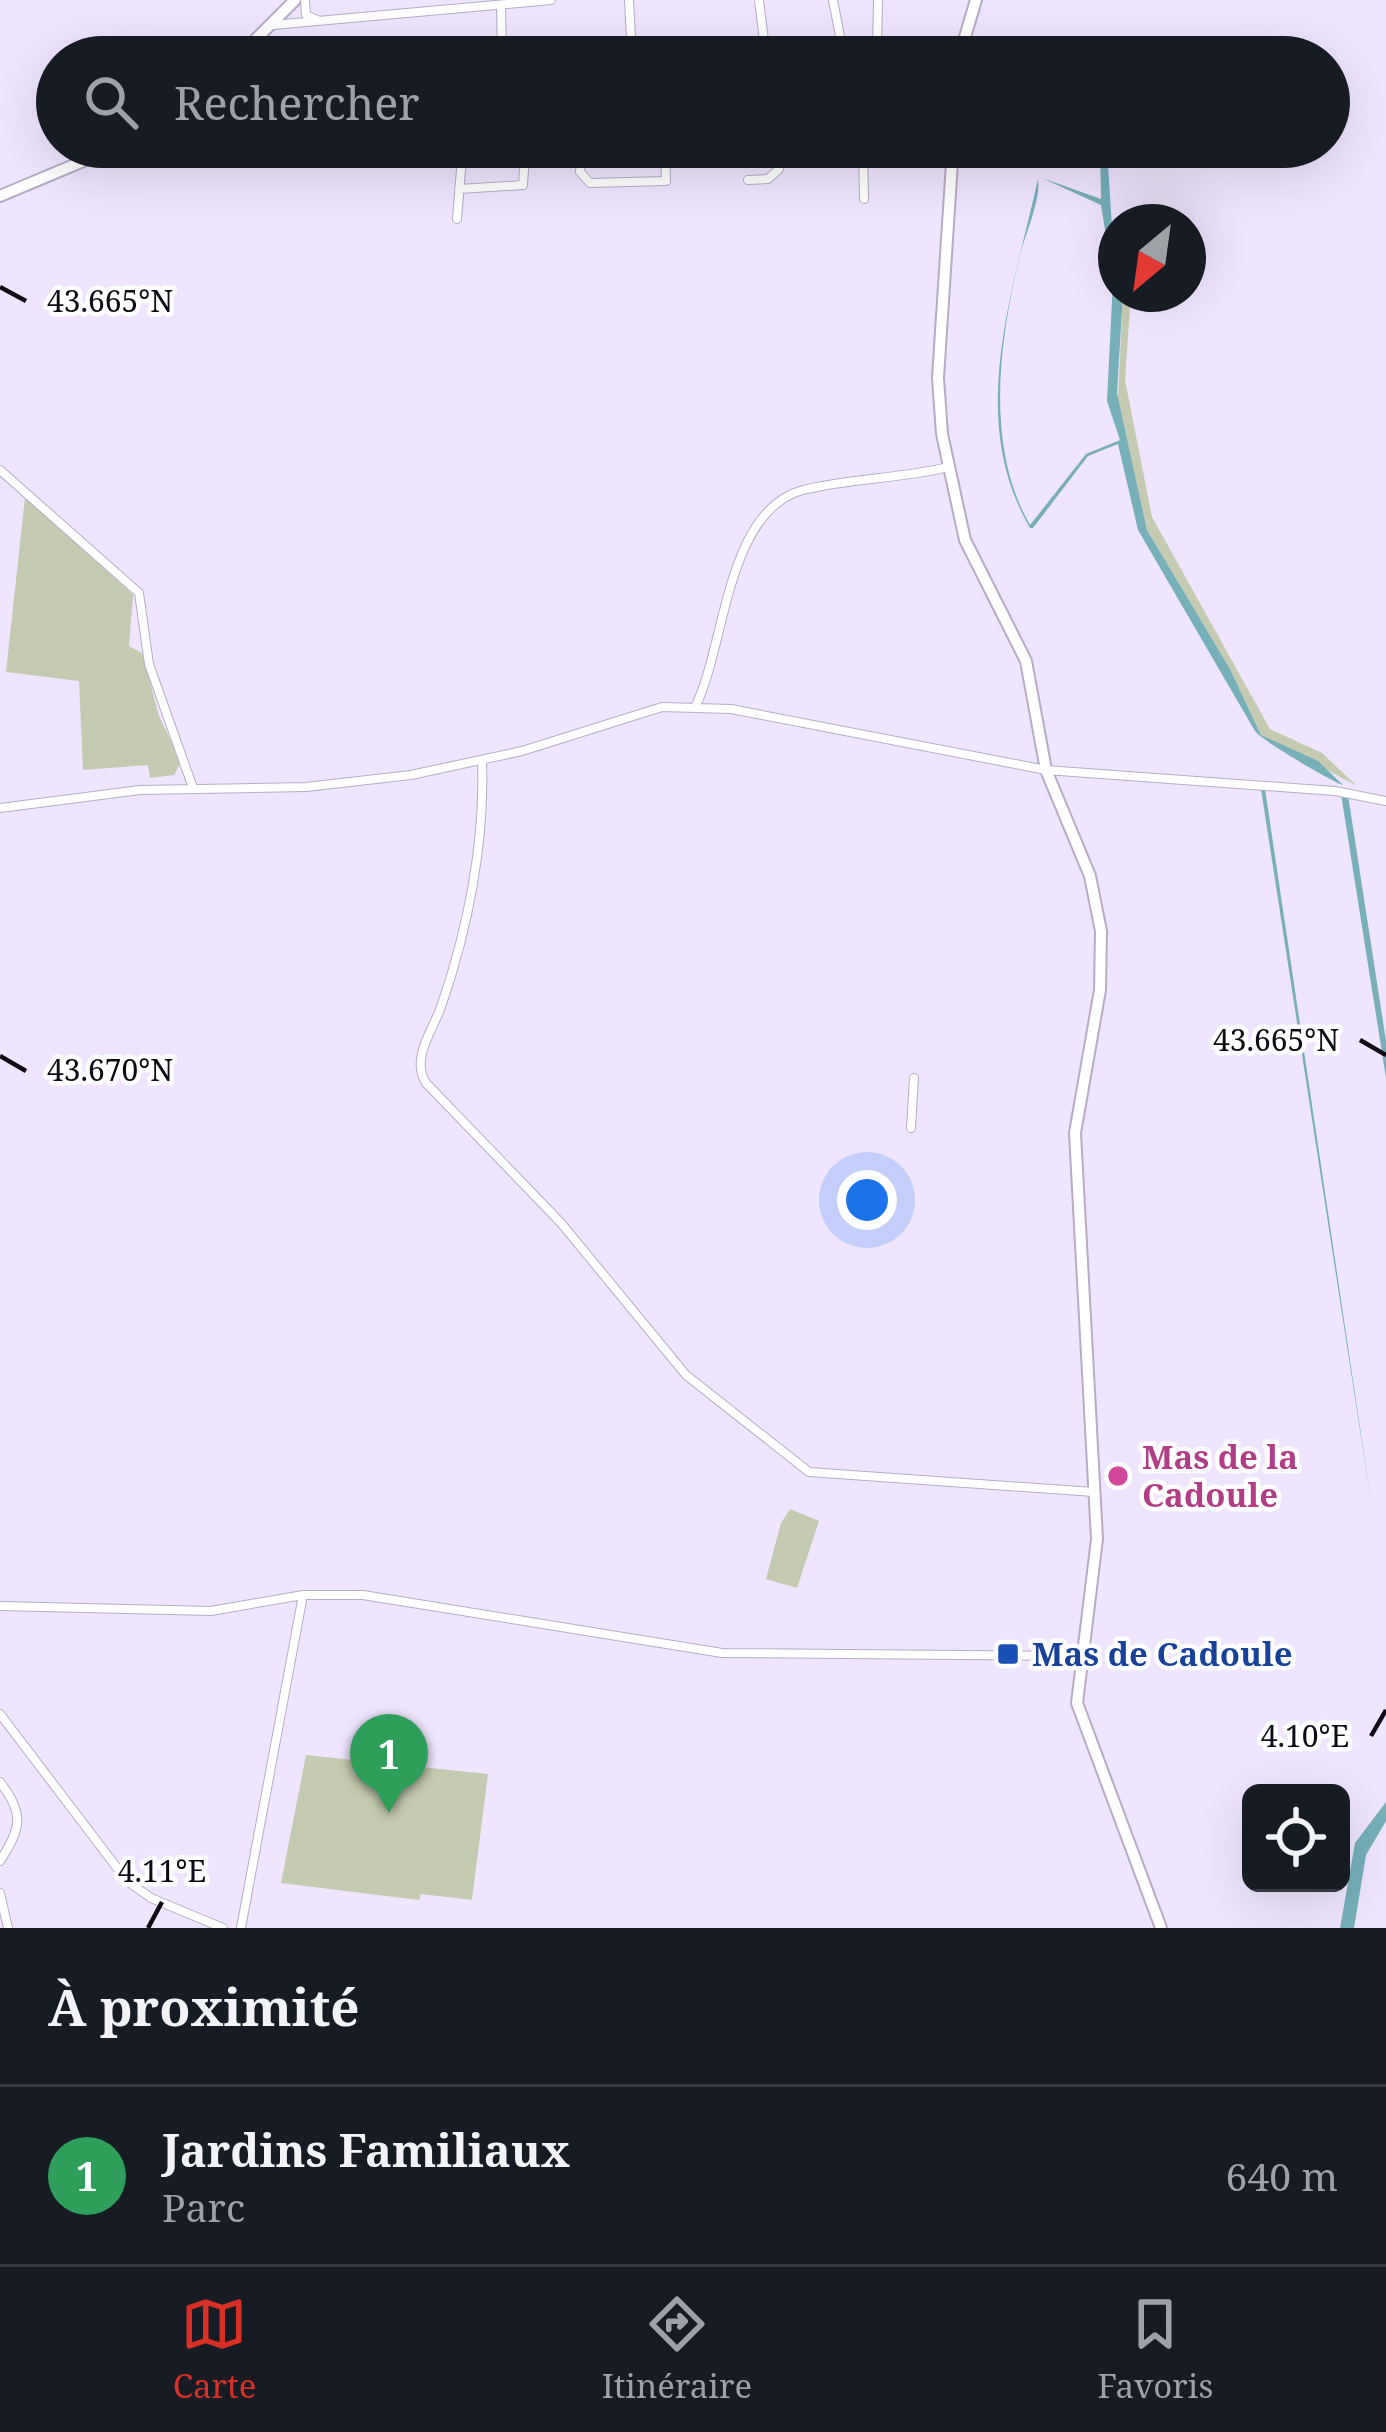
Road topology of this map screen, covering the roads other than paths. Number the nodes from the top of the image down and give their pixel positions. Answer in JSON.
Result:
{"nodes":[{"id":1,"x":551,"y":0,"type":"edge"},
{"id":2,"x":628,"y":0,"type":"edge"},
{"id":3,"x":759,"y":0,"type":"edge"},
{"id":4,"x":833,"y":0,"type":"edge"},
{"id":5,"x":878,"y":0,"type":"edge"},
{"id":6,"x":976,"y":0,"type":"edge"},
{"id":7,"x":297,"y":2,"type":"edge"},
{"id":8,"x":501,"y":4,"type":"junction"},
{"id":9,"x":319,"y":20,"type":"junction"},
{"id":10,"x":273,"y":25,"type":"junction"},
{"id":11,"x":261,"y":36,"type":"edge"},
{"id":12,"x":502,"y":36,"type":"edge"},
{"id":13,"x":631,"y":36,"type":"edge"},
{"id":14,"x":763,"y":36,"type":"edge"},
{"id":15,"x":840,"y":36,"type":"edge"},
{"id":16,"x":877,"y":36,"type":"edge"},
{"id":17,"x":965,"y":36,"type":"edge"},
{"id":18,"x":67,"y":168,"type":"edge"},
{"id":19,"x":461,"y":168,"type":"edge"},
{"id":20,"x":524,"y":168,"type":"edge"},
{"id":21,"x":580,"y":168,"type":"edge"},
{"id":22,"x":666,"y":168,"type":"edge"},
{"id":23,"x":779,"y":168,"type":"edge"},
{"id":24,"x":863,"y":168,"type":"edge"},
{"id":25,"x":952,"y":168,"type":"edge"},
{"id":26,"x":748,"y":180,"type":"dead end"},
{"id":27,"x":459,"y":189,"type":"junction"},
{"id":28,"x":0,"y":196,"type":"edge"},
{"id":29,"x":864,"y":199,"type":"dead end"},
{"id":30,"x":457,"y":219,"type":"dead end"},
{"id":31,"x":948,"y":467,"type":"junction"},
{"id":32,"x":0,"y":470,"type":"edge"},
{"id":33,"x":696,"y":705,"type":"junction"},
{"id":34,"x":482,"y":762,"type":"junction"},
{"id":35,"x":1046,"y":770,"type":"junction"},
{"id":36,"x":194,"y":788,"type":"junction"},
{"id":37,"x":1386,"y":801,"type":"edge"},
{"id":38,"x":0,"y":808,"type":"edge"},
{"id":39,"x":914,"y":1078,"type":"dead end"},
{"id":40,"x":911,"y":1128,"type":"dead end"},
{"id":41,"x":1094,"y":1492,"type":"junction"},
{"id":42,"x":303,"y":1595,"type":"junction"},
{"id":43,"x":0,"y":1606,"type":"edge"},
{"id":44,"x":1079,"y":1656,"type":"junction"},
{"id":45,"x":0,"y":1714,"type":"edge"},
{"id":46,"x":0,"y":1782,"type":"edge"},
{"id":47,"x":0,"y":1861,"type":"edge"},
{"id":48,"x":0,"y":1893,"type":"edge"},
{"id":49,"x":8,"y":1928,"type":"edge"},
{"id":50,"x":223,"y":1928,"type":"edge"},
{"id":51,"x":241,"y":1928,"type":"edge"},
{"id":52,"x":1161,"y":1928,"type":"edge"}],
"edges":[{"from":1,"to":8,"type":"street"},
{"from":2,"to":13,"type":"street"},
{"from":3,"to":14,"type":"street"},
{"from":4,"to":15,"type":"street"},
{"from":5,"to":16,"type":"street"},
{"from":6,"to":17,"type":"street"},
{"from":7,"to":9,"type":"street"},
{"from":7,"to":10,"type":"street"},
{"from":8,"to":9,"type":"street"},
{"from":8,"to":12,"type":"street"},
{"from":9,"to":10,"type":"street"},
{"from":10,"to":11,"type":"street"},
{"from":18,"to":28,"type":"street"},
{"from":19,"to":27,"type":"street"},
{"from":20,"to":27,"type":"street"},
{"from":21,"to":22,"type":"street"},
{"from":23,"to":26,"type":"street"},
{"from":24,"to":29,"type":"street"},
{"from":25,"to":31,"type":"street"},
{"from":27,"to":30,"type":"street"},
{"from":31,"to":33,"type":"street"},
{"from":31,"to":35,"type":"street"},
{"from":32,"to":36,"type":"street"},
{"from":33,"to":34,"type":"street"},
{"from":33,"to":35,"type":"street"},
{"from":34,"to":36,"type":"street"},
{"from":34,"to":41,"type":"street"},
{"from":35,"to":37,"type":"street"},
{"from":35,"to":41,"type":"street"},
{"from":36,"to":38,"type":"street"},
{"from":39,"to":40,"type":"street"},
{"from":41,"to":44,"type":"street"},
{"from":42,"to":43,"type":"street"},
{"from":42,"to":44,"type":"street"},
{"from":42,"to":51,"type":"street"},
{"from":44,"to":52,"type":"street"},
{"from":45,"to":50,"type":"street"},
{"from":46,"to":47,"type":"street"},
{"from":48,"to":49,"type":"street"}]}
